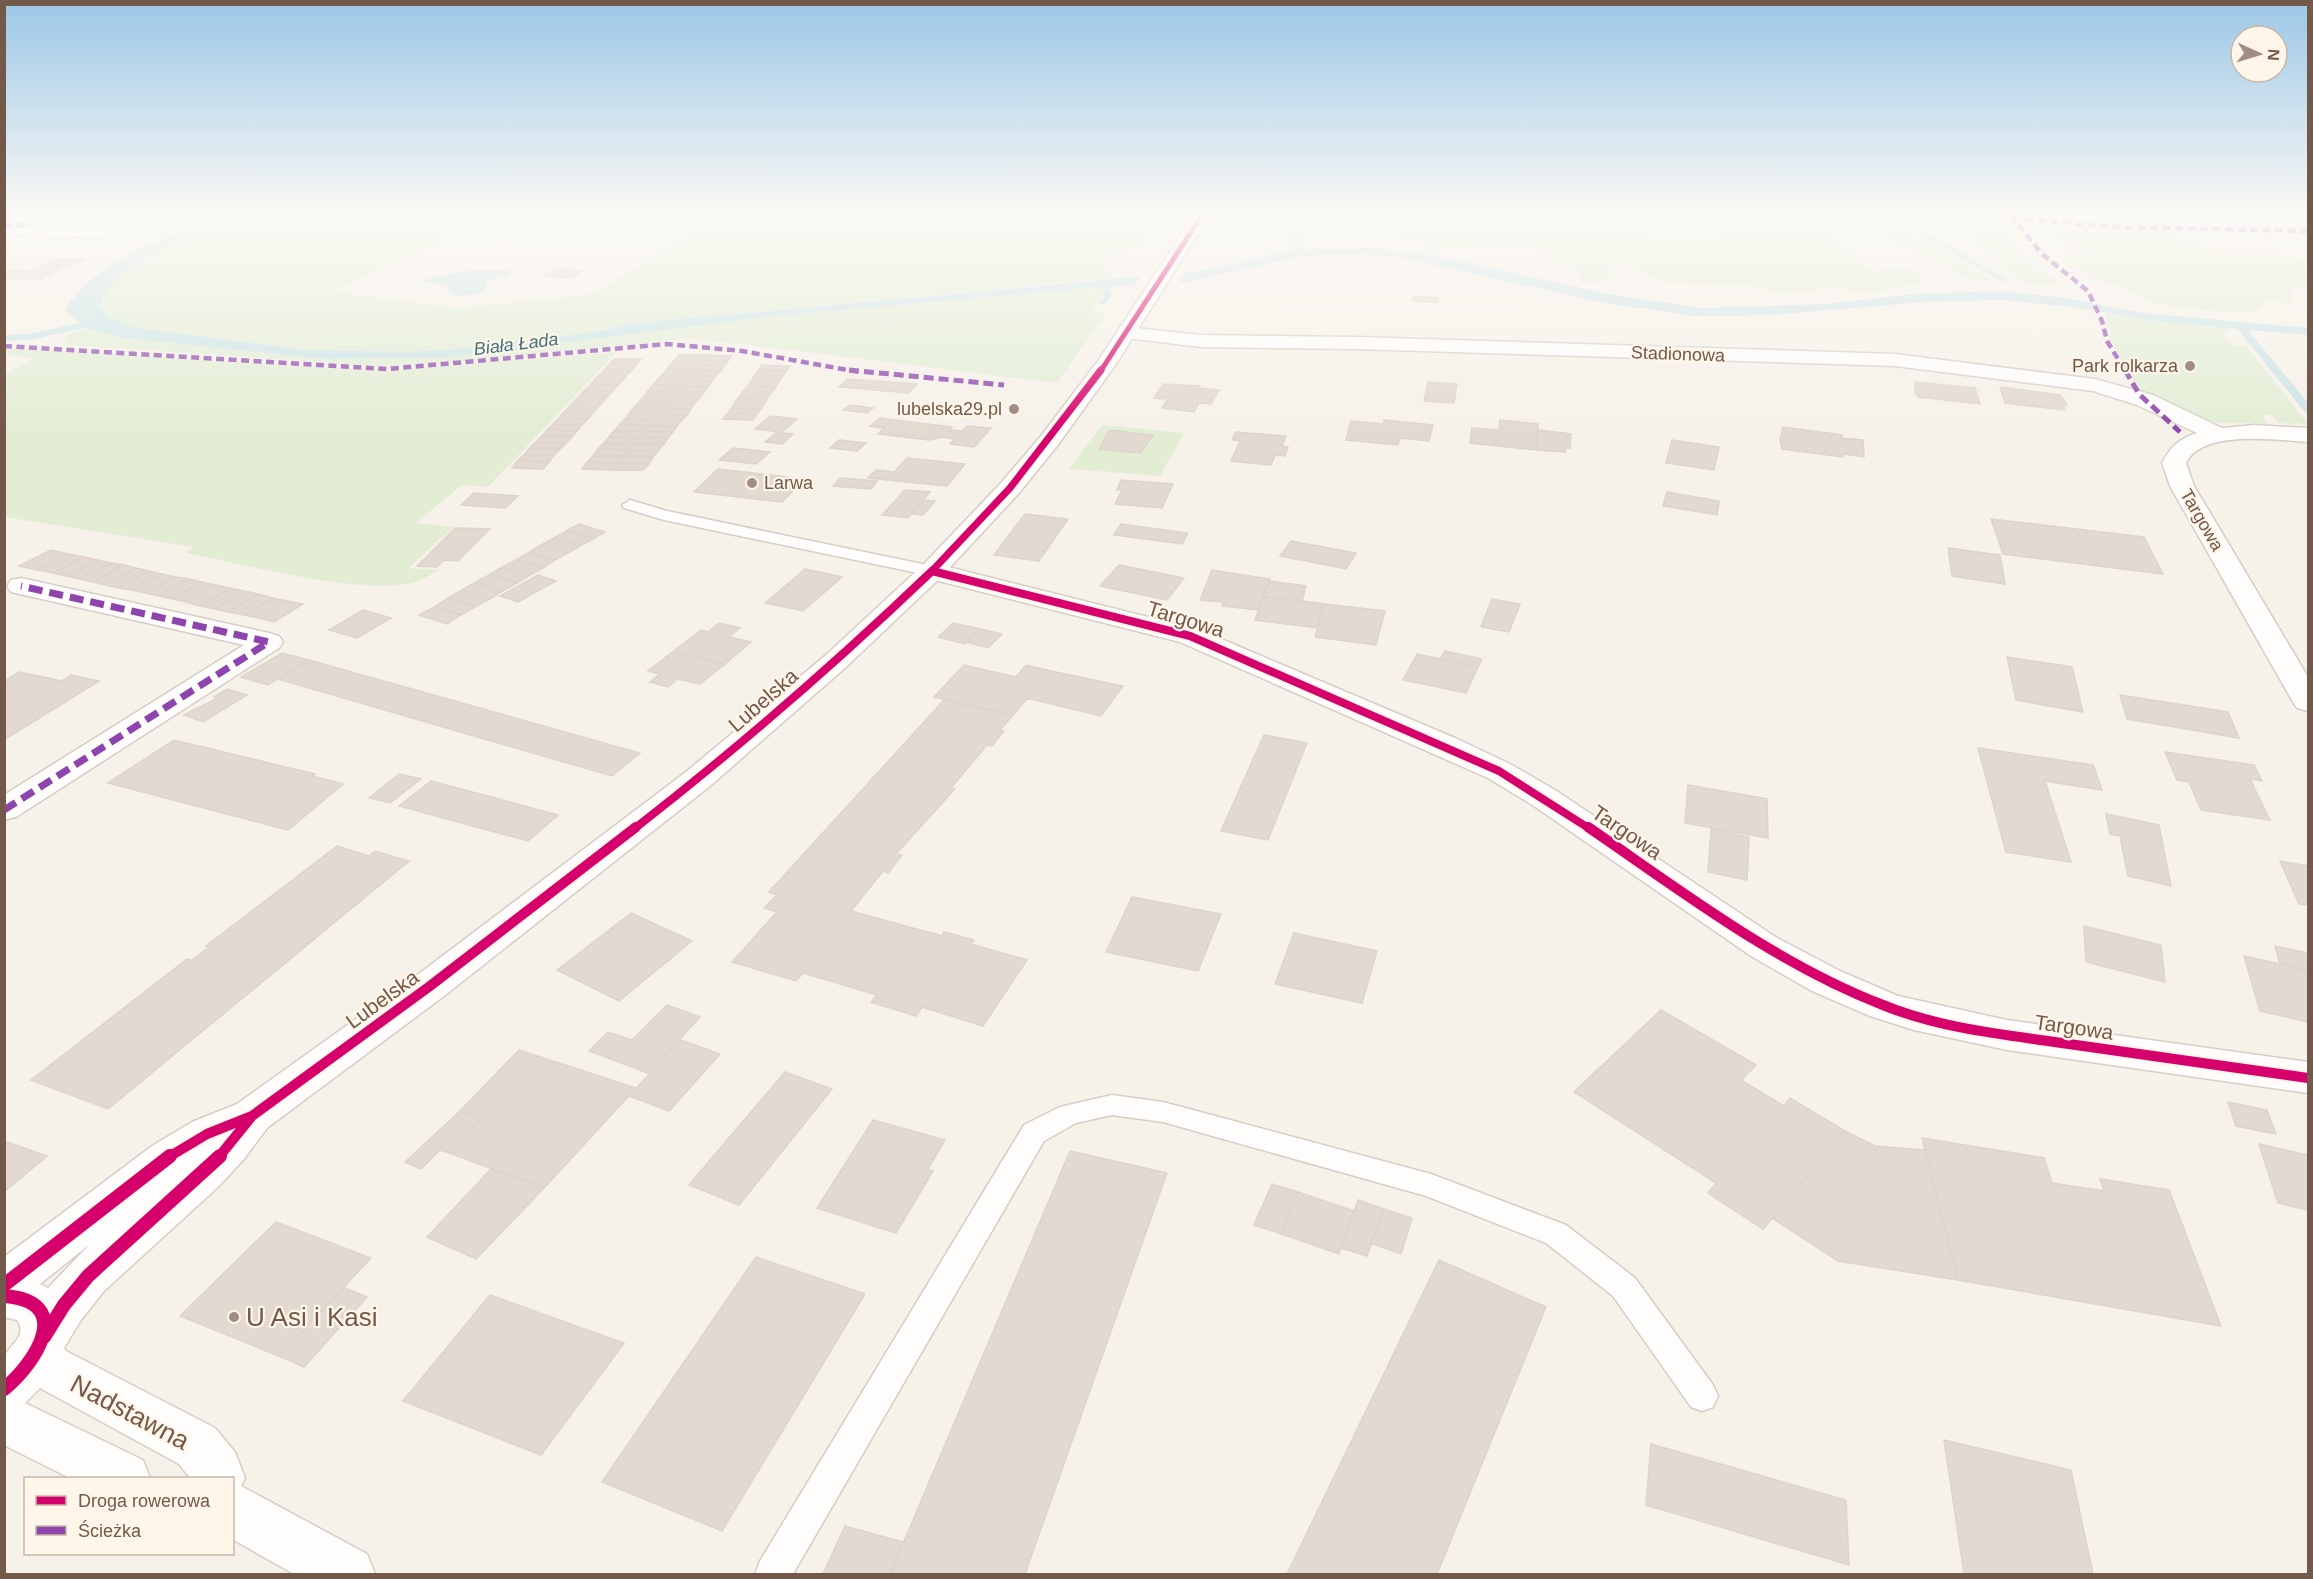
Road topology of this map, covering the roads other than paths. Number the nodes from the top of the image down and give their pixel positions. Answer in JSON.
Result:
{"nodes":[{"id":1,"x":1153,"y":289,"type":"edge"},
{"id":2,"x":1126,"y":333,"type":"junction"},
{"id":3,"x":2219,"y":435,"type":"junction"},
{"id":4,"x":2308,"y":435,"type":"edge"},
{"id":5,"x":630,"y":505,"type":"dead end"},
{"id":6,"x":932,"y":571,"type":"junction"},
{"id":7,"x":21,"y":585,"type":"dead end"},
{"id":8,"x":2308,"y":702,"type":"edge"},
{"id":9,"x":7,"y":807,"type":"edge"},
{"id":10,"x":2308,"y":1078,"type":"edge"},
{"id":11,"x":252,"y":1116,"type":"junction"},
{"id":12,"x":4,"y":1285,"type":"edge"},
{"id":13,"x":4,"y":1296,"type":"edge"},
{"id":14,"x":42,"y":1343,"type":"junction"},
{"id":15,"x":4,"y":1389,"type":"edge"},
{"id":16,"x":1702,"y":1396,"type":"dead end"},
{"id":17,"x":4,"y":1419,"type":"edge"},
{"id":18,"x":119,"y":1477,"type":"edge"},
{"id":19,"x":218,"y":1477,"type":"edge"},
{"id":20,"x":234,"y":1510,"type":"edge"},
{"id":21,"x":347,"y":1575,"type":"edge"},
{"id":22,"x":773,"y":1575,"type":"edge"}],
"edges":[{"from":1,"to":2,"type":"street","name":"Lubelska"},
{"from":2,"to":3,"type":"street","name":"Stadionowa"},
{"from":2,"to":6,"type":"street","name":"Lubelska"},
{"from":3,"to":4,"type":"street","name":"Targowa"},
{"from":3,"to":8,"type":"street","name":"Targowa"},
{"from":5,"to":6,"type":"lane"},
{"from":6,"to":10,"type":"street","name":"Targowa"},
{"from":6,"to":11,"type":"street","name":"Lubelska"},
{"from":7,"to":9,"type":"street"},
{"from":11,"to":12,"type":"street","name":"Lubelska"},
{"from":11,"to":14,"type":"street","name":"Lubelska"},
{"from":13,"to":14,"type":"street"},
{"from":14,"to":15,"type":"street","name":"Lubelska"},
{"from":14,"to":19,"type":"street","name":"Nadstawna"},
{"from":16,"to":22,"type":"lane"},
{"from":17,"to":18,"type":"street"},
{"from":20,"to":21,"type":"street"}]}
